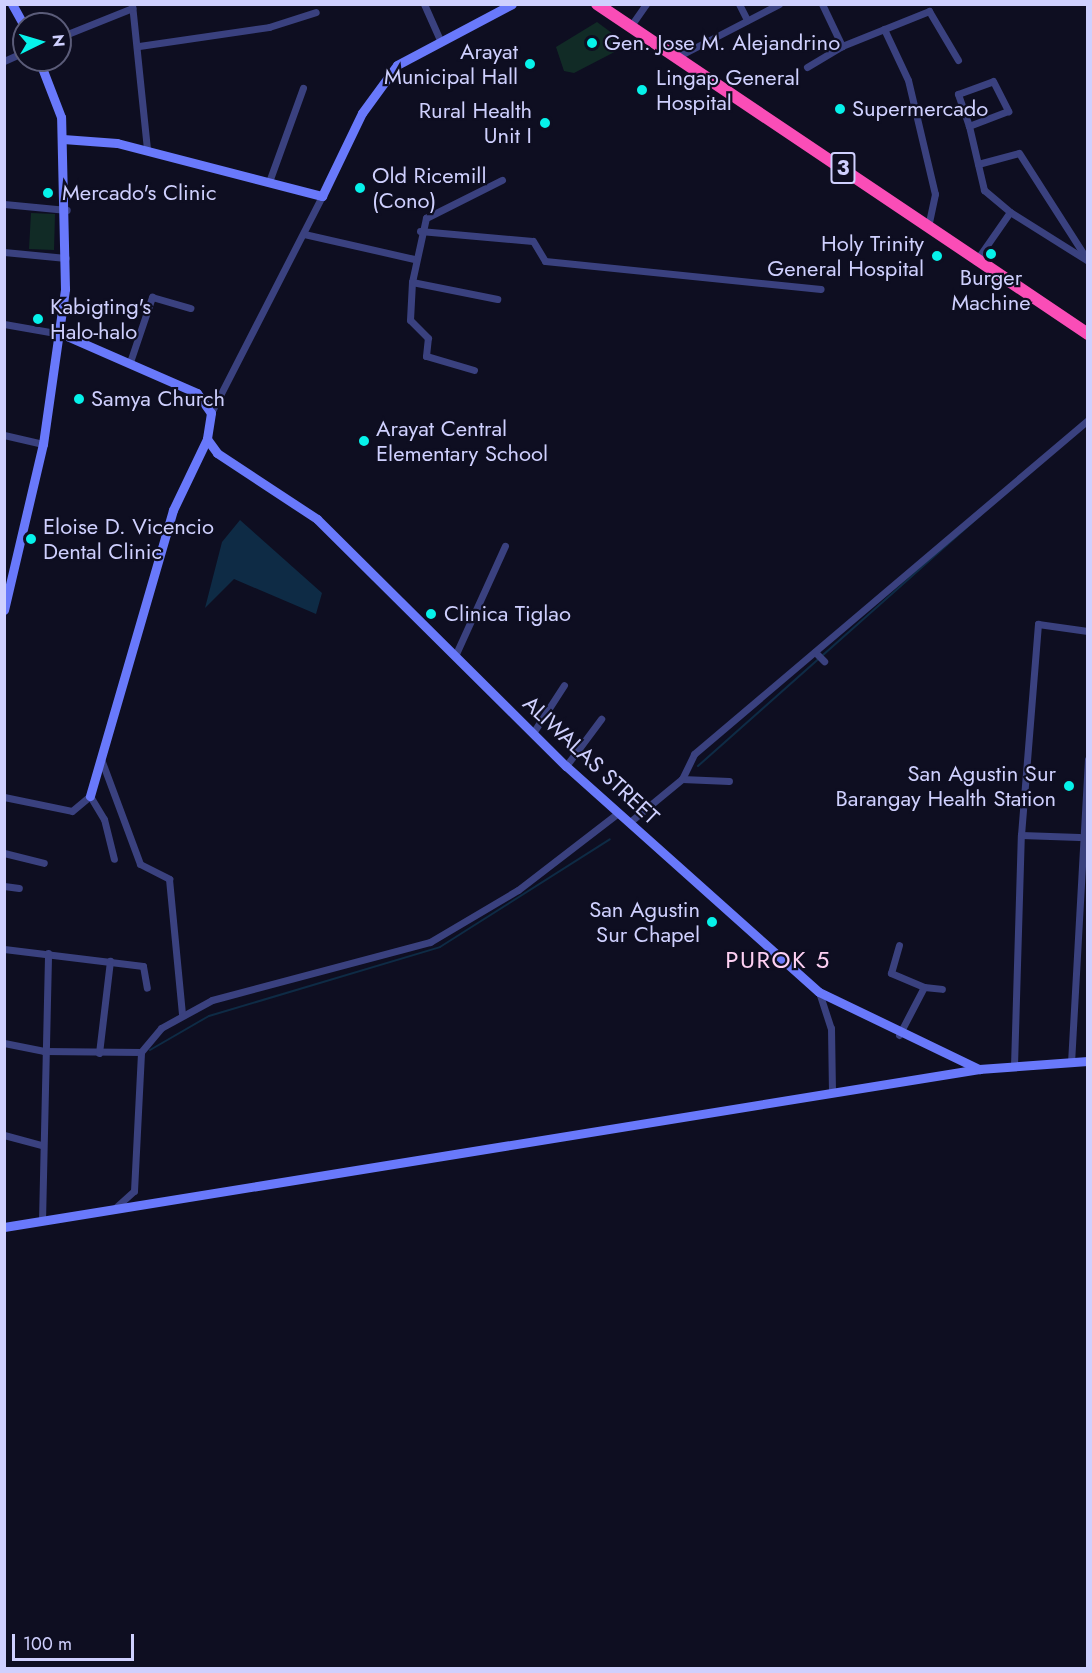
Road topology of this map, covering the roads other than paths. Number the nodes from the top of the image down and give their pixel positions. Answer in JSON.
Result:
{"nodes":[{"id":1,"x":424,"y":4,"type":"edge"},
{"id":2,"x":512,"y":4,"type":"edge"},
{"id":3,"x":597,"y":4,"type":"edge"},
{"id":4,"x":646,"y":4,"type":"edge"},
{"id":5,"x":739,"y":4,"type":"edge"},
{"id":6,"x":779,"y":4,"type":"edge"},
{"id":7,"x":822,"y":4,"type":"edge"},
{"id":8,"x":132,"y":6,"type":"edge"},
{"id":9,"x":315,"y":12,"type":"dead end"},
{"id":10,"x":747,"y":20,"type":"junction"},
{"id":11,"x":630,"y":27,"type":"junction"},
{"id":12,"x":884,"y":29,"type":"junction"},
{"id":13,"x":72,"y":33,"type":"edge"},
{"id":14,"x":439,"y":38,"type":"junction"},
{"id":15,"x":139,"y":46,"type":"junction"},
{"id":16,"x":842,"y":46,"type":"junction"},
{"id":17,"x":675,"y":57,"type":"junction"},
{"id":18,"x":958,"y":60,"type":"dead end"},
{"id":19,"x":807,"y":67,"type":"dead end"},
{"id":20,"x":43,"y":72,"type":"edge"},
{"id":21,"x":303,"y":88,"type":"dead end"},
{"id":22,"x":969,"y":126,"type":"junction"},
{"id":23,"x":63,"y":139,"type":"junction"},
{"id":24,"x":147,"y":150,"type":"junction"},
{"id":25,"x":978,"y":164,"type":"junction"},
{"id":26,"x":270,"y":179,"type":"junction"},
{"id":27,"x":502,"y":180,"type":"dead end"},
{"id":28,"x":322,"y":196,"type":"junction"},
{"id":29,"x":4,"y":204,"type":"edge"},
{"id":30,"x":67,"y":210,"type":"junction"},
{"id":31,"x":1010,"y":212,"type":"junction"},
{"id":32,"x":928,"y":228,"type":"junction"},
{"id":33,"x":420,"y":231,"type":"junction"},
{"id":34,"x":304,"y":234,"type":"junction"},
{"id":35,"x":4,"y":252,"type":"edge"},
{"id":36,"x":66,"y":258,"type":"junction"},
{"id":37,"x":414,"y":259,"type":"junction"},
{"id":38,"x":976,"y":261,"type":"junction"},
{"id":39,"x":1088,"y":261,"type":"edge"},
{"id":40,"x":411,"y":282,"type":"junction"},
{"id":41,"x":821,"y":289,"type":"dead end"},
{"id":42,"x":497,"y":299,"type":"dead end"},
{"id":43,"x":190,"y":308,"type":"dead end"},
{"id":44,"x":4,"y":324,"type":"edge"},
{"id":45,"x":1086,"y":331,"type":"edge"},
{"id":46,"x":62,"y":334,"type":"junction"},
{"id":47,"x":130,"y":362,"type":"junction"},
{"id":48,"x":474,"y":370,"type":"dead end"},
{"id":49,"x":211,"y":413,"type":"junction"},
{"id":50,"x":1088,"y":420,"type":"edge"},
{"id":51,"x":4,"y":435,"type":"edge"},
{"id":52,"x":207,"y":439,"type":"junction"},
{"id":53,"x":43,"y":444,"type":"junction"},
{"id":54,"x":505,"y":546,"type":"dead end"},
{"id":55,"x":7,"y":588,"type":"edge"},
{"id":56,"x":4,"y":610,"type":"edge"},
{"id":57,"x":1088,"y":631,"type":"edge"},
{"id":58,"x":816,"y":653,"type":"junction"},
{"id":59,"x":455,"y":656,"type":"junction"},
{"id":60,"x":824,"y":661,"type":"dead end"},
{"id":61,"x":564,"y":685,"type":"dead end"},
{"id":62,"x":601,"y":719,"type":"dead end"},
{"id":63,"x":533,"y":733,"type":"junction"},
{"id":64,"x":101,"y":759,"type":"junction"},
{"id":65,"x":1088,"y":759,"type":"edge"},
{"id":66,"x":566,"y":766,"type":"junction"},
{"id":67,"x":682,"y":779,"type":"junction"},
{"id":68,"x":729,"y":781,"type":"dead end"},
{"id":69,"x":90,"y":796,"type":"junction"},
{"id":70,"x":4,"y":797,"type":"edge"},
{"id":71,"x":618,"y":813,"type":"junction"},
{"id":72,"x":632,"y":821,"type":"junction"},
{"id":73,"x":1021,"y":835,"type":"junction"},
{"id":74,"x":1079,"y":837,"type":"junction"},
{"id":75,"x":4,"y":854,"type":"edge"},
{"id":76,"x":114,"y":859,"type":"dead end"},
{"id":77,"x":44,"y":863,"type":"dead end"},
{"id":78,"x":4,"y":886,"type":"edge"},
{"id":79,"x":19,"y":888,"type":"dead end"},
{"id":80,"x":900,"y":945,"type":"dead end"},
{"id":81,"x":4,"y":949,"type":"edge"},
{"id":82,"x":48,"y":953,"type":"junction"},
{"id":83,"x":110,"y":961,"type":"junction"},
{"id":84,"x":924,"y":987,"type":"junction"},
{"id":85,"x":147,"y":988,"type":"dead end"},
{"id":86,"x":942,"y":989,"type":"dead end"},
{"id":87,"x":819,"y":992,"type":"junction"},
{"id":88,"x":182,"y":1013,"type":"junction"},
{"id":89,"x":899,"y":1035,"type":"junction"},
{"id":90,"x":4,"y":1043,"type":"edge"},
{"id":91,"x":44,"y":1051,"type":"junction"},
{"id":92,"x":141,"y":1052,"type":"junction"},
{"id":93,"x":99,"y":1053,"type":"junction"},
{"id":94,"x":1088,"y":1061,"type":"edge"},
{"id":95,"x":1071,"y":1063,"type":"junction"},
{"id":96,"x":1014,"y":1066,"type":"junction"},
{"id":97,"x":979,"y":1069,"type":"junction"},
{"id":98,"x":832,"y":1092,"type":"junction"},
{"id":99,"x":4,"y":1135,"type":"edge"},
{"id":100,"x":41,"y":1144,"type":"junction"},
{"id":101,"x":113,"y":1209,"type":"junction"},
{"id":102,"x":42,"y":1221,"type":"junction"},
{"id":103,"x":4,"y":1227,"type":"edge"}],
"edges":[{"from":1,"to":14,"type":"street"},
{"from":2,"to":14,"type":"street"},
{"from":3,"to":11,"type":"highway","number":"3"},
{"from":4,"to":11,"type":"street"},
{"from":5,"to":10,"type":"street"},
{"from":6,"to":10,"type":"street"},
{"from":7,"to":16,"type":"street"},
{"from":8,"to":13,"type":"street"},
{"from":8,"to":15,"type":"street"},
{"from":9,"to":15,"type":"street"},
{"from":10,"to":17,"type":"street"},
{"from":11,"to":17,"type":"highway","number":"3"},
{"from":12,"to":16,"type":"street"},
{"from":12,"to":18,"type":"street"},
{"from":12,"to":32,"type":"street"},
{"from":14,"to":28,"type":"street"},
{"from":15,"to":24,"type":"street"},
{"from":16,"to":19,"type":"street"},
{"from":17,"to":32,"type":"highway","number":"3"},
{"from":20,"to":23,"type":"street"},
{"from":21,"to":26,"type":"street"},
{"from":22,"to":22,"type":"street"},
{"from":22,"to":25,"type":"street"},
{"from":23,"to":24,"type":"street"},
{"from":23,"to":30,"type":"street"},
{"from":24,"to":26,"type":"street"},
{"from":25,"to":31,"type":"street"},
{"from":25,"to":39,"type":"street"},
{"from":26,"to":28,"type":"street"},
{"from":27,"to":33,"type":"street"},
{"from":28,"to":34,"type":"street"},
{"from":29,"to":30,"type":"street"},
{"from":30,"to":36,"type":"street"},
{"from":31,"to":38,"type":"street"},
{"from":31,"to":39,"type":"street"},
{"from":32,"to":38,"type":"highway","number":"3"},
{"from":33,"to":37,"type":"street"},
{"from":33,"to":41,"type":"street"},
{"from":34,"to":37,"type":"street"},
{"from":34,"to":49,"type":"street"},
{"from":35,"to":36,"type":"street"},
{"from":36,"to":46,"type":"street"},
{"from":37,"to":40,"type":"street"},
{"from":38,"to":45,"type":"highway","number":"3"},
{"from":40,"to":42,"type":"street"},
{"from":40,"to":48,"type":"street"},
{"from":43,"to":47,"type":"street"},
{"from":44,"to":46,"type":"street"},
{"from":46,"to":47,"type":"street"},
{"from":46,"to":53,"type":"street"},
{"from":47,"to":49,"type":"street"},
{"from":49,"to":52,"type":"street"},
{"from":50,"to":58,"type":"street"},
{"from":51,"to":53,"type":"street"},
{"from":52,"to":59,"type":"street","name":"ALIWALAS STREET"},
{"from":52,"to":64,"type":"street"},
{"from":53,"to":55,"type":"street"},
{"from":54,"to":59,"type":"street"},
{"from":55,"to":56,"type":"street"},
{"from":57,"to":73,"type":"street"},
{"from":58,"to":60,"type":"street"},
{"from":58,"to":67,"type":"street"},
{"from":59,"to":63,"type":"street","name":"ALIWALAS STREET"},
{"from":61,"to":63,"type":"street"},
{"from":62,"to":66,"type":"street"},
{"from":63,"to":66,"type":"street","name":"ALIWALAS STREET"},
{"from":64,"to":69,"type":"street"},
{"from":64,"to":88,"type":"street"},
{"from":65,"to":74,"type":"street"},
{"from":66,"to":71,"type":"street","name":"ALIWALAS STREET"},
{"from":67,"to":68,"type":"street"},
{"from":67,"to":72,"type":"street"},
{"from":69,"to":70,"type":"street"},
{"from":69,"to":76,"type":"street"},
{"from":71,"to":72,"type":"street","name":"ALIWALAS STREET"},
{"from":71,"to":88,"type":"street"},
{"from":72,"to":87,"type":"street","name":"ALIWALAS STREET"},
{"from":73,"to":74,"type":"street"},
{"from":73,"to":96,"type":"street"},
{"from":74,"to":95,"type":"street"},
{"from":75,"to":77,"type":"street"},
{"from":78,"to":79,"type":"street"},
{"from":80,"to":84,"type":"street"},
{"from":81,"to":82,"type":"street"},
{"from":82,"to":83,"type":"street"},
{"from":82,"to":91,"type":"street"},
{"from":83,"to":85,"type":"street"},
{"from":83,"to":93,"type":"street"},
{"from":84,"to":86,"type":"street"},
{"from":84,"to":89,"type":"street"},
{"from":87,"to":89,"type":"street","name":"ALIWALAS STREET"},
{"from":87,"to":98,"type":"street"},
{"from":88,"to":92,"type":"street"},
{"from":89,"to":97,"type":"street","name":"ALIWALAS STREET"},
{"from":90,"to":91,"type":"street"},
{"from":91,"to":93,"type":"street"},
{"from":91,"to":100,"type":"street"},
{"from":92,"to":93,"type":"street"},
{"from":92,"to":101,"type":"street"},
{"from":94,"to":95,"type":"street"},
{"from":95,"to":96,"type":"street"},
{"from":96,"to":97,"type":"street"},
{"from":97,"to":98,"type":"street"},
{"from":98,"to":101,"type":"street"},
{"from":99,"to":100,"type":"street"},
{"from":100,"to":102,"type":"street"},
{"from":101,"to":102,"type":"street"},
{"from":102,"to":103,"type":"street"}]}
